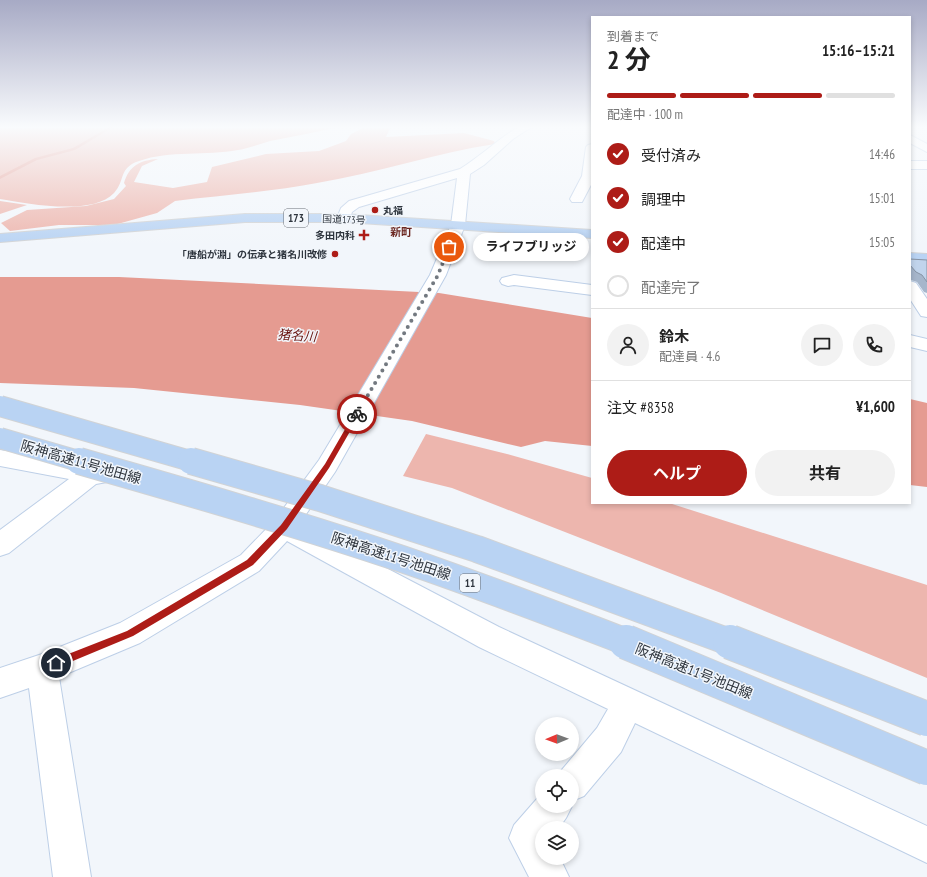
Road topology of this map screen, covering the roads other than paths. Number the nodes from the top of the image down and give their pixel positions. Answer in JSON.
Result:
{"nodes":[{"id":1,"x":472,"y":167,"type":"edge"},
{"id":2,"x":588,"y":167,"type":"edge"},
{"id":3,"x":464,"y":172,"type":"junction"},
{"id":4,"x":588,"y":187,"type":"edge"},
{"id":5,"x":577,"y":199,"type":"dead end"},
{"id":6,"x":344,"y":218,"type":"junction"},
{"id":7,"x":458,"y":225,"type":"junction"},
{"id":8,"x":591,"y":234,"type":"edge"},
{"id":9,"x":0,"y":238,"type":"edge"},
{"id":10,"x":911,"y":258,"type":"edge"},
{"id":11,"x":927,"y":259,"type":"edge"},
{"id":12,"x":508,"y":281,"type":"dead end"},
{"id":13,"x":911,"y":288,"type":"edge"},
{"id":14,"x":591,"y":290,"type":"edge"},
{"id":15,"x":927,"y":312,"type":"edge"},
{"id":16,"x":911,"y":341,"type":"edge"},
{"id":17,"x":927,"y":345,"type":"edge"},
{"id":18,"x":0,"y":406,"type":"edge"},
{"id":19,"x":0,"y":438,"type":"edge"},
{"id":20,"x":0,"y":458,"type":"edge"},
{"id":21,"x":93,"y":474,"type":"junction"},
{"id":22,"x":284,"y":527,"type":"junction"},
{"id":23,"x":0,"y":544,"type":"edge"},
{"id":24,"x":42,"y":669,"type":"junction"},
{"id":25,"x":0,"y":683,"type":"edge"},
{"id":26,"x":628,"y":704,"type":"junction"},
{"id":27,"x":927,"y":719,"type":"edge"},
{"id":28,"x":927,"y":768,"type":"edge"},
{"id":29,"x":579,"y":776,"type":"edge"},
{"id":30,"x":548,"y":813,"type":"edge"},
{"id":31,"x":927,"y":845,"type":"edge"},
{"id":32,"x":72,"y":877,"type":"edge"},
{"id":33,"x":550,"y":877,"type":"edge"}],
"edges":[{"from":1,"to":3,"type":"street"},
{"from":2,"to":4,"type":"street"},
{"from":3,"to":6,"type":"street"},
{"from":3,"to":7,"type":"street"},
{"from":4,"to":5,"type":"street"},
{"from":6,"to":7,"type":"highway","name":"国道173号","number":"173"},
{"from":6,"to":9,"type":"highway","name":"国道173号","number":"173"},
{"from":7,"to":8,"type":"highway","name":"国道173号","number":"173"},
{"from":7,"to":22,"type":"street"},
{"from":10,"to":11,"type":"highway"},
{"from":12,"to":14,"type":"street"},
{"from":13,"to":15,"type":"street"},
{"from":16,"to":17,"type":"street"},
{"from":18,"to":27,"type":"highway","bridge":true},
{"from":19,"to":28,"type":"highway","name":"阪神高速11号池田線","number":"11","bridge":true},
{"from":20,"to":21,"type":"street"},
{"from":21,"to":22,"type":"street"},
{"from":21,"to":23,"type":"street"},
{"from":22,"to":24,"type":"street"},
{"from":22,"to":26,"type":"street"},
{"from":24,"to":25,"type":"street"},
{"from":24,"to":32,"type":"street"},
{"from":26,"to":29,"type":"street"},
{"from":26,"to":31,"type":"street"},
{"from":30,"to":33,"type":"street"}]}
